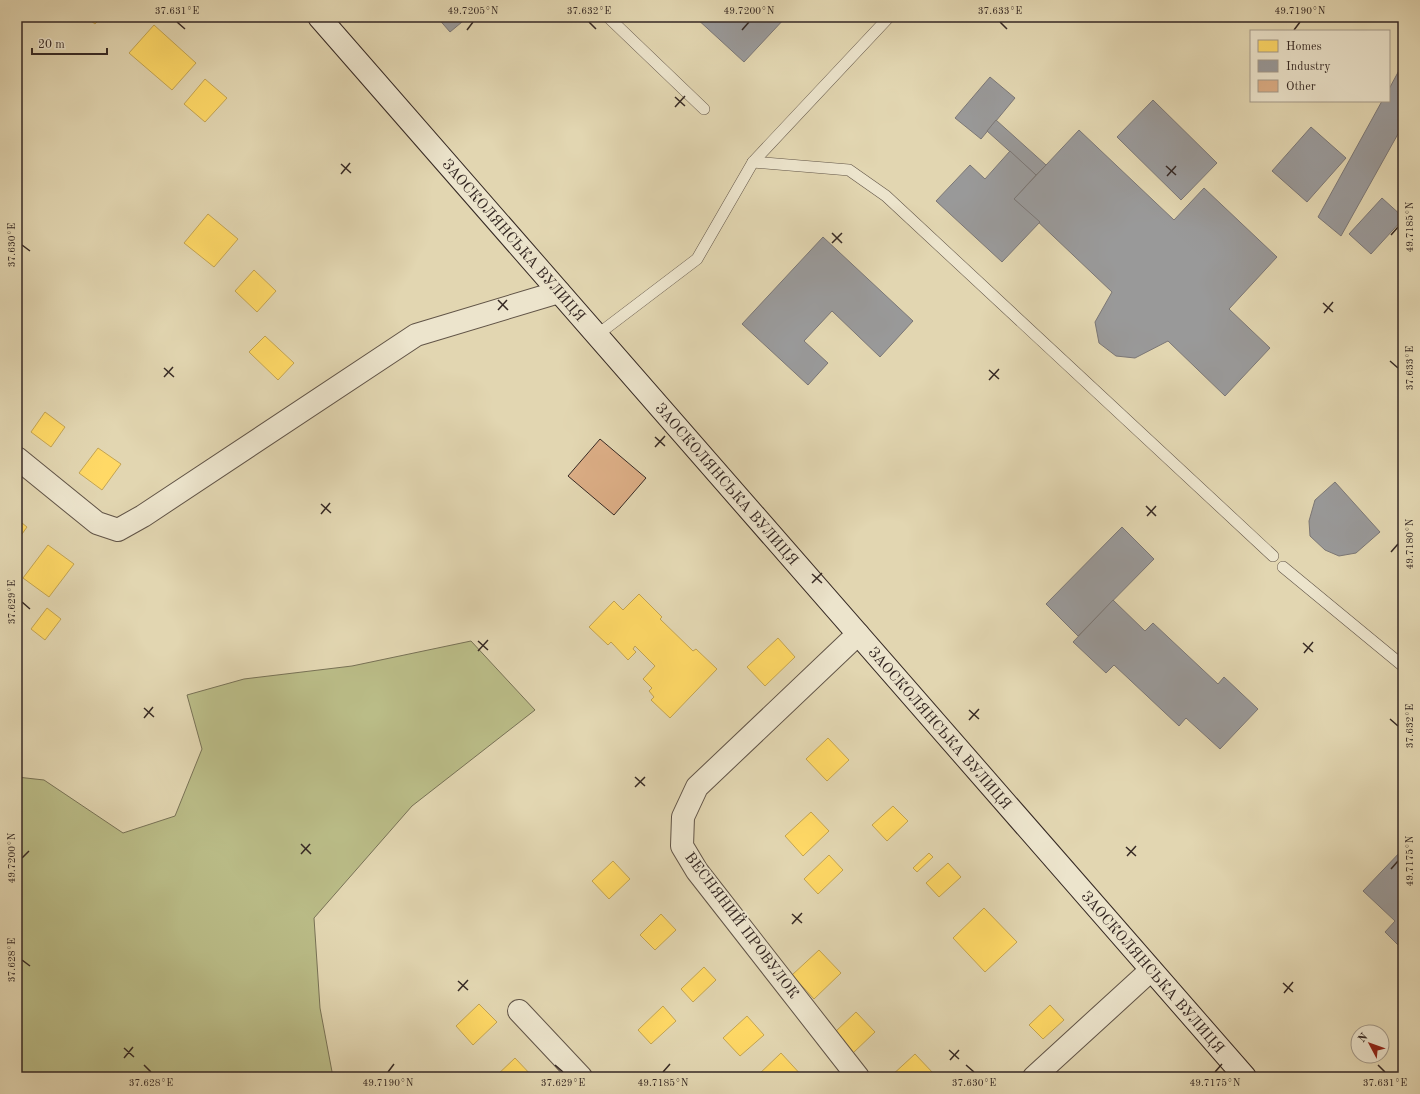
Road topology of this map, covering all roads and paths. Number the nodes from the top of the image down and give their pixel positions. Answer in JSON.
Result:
{"nodes":[{"id":1,"x":319,"y":17,"type":"edge"},
{"id":2,"x":608,"y":17,"type":"edge"},
{"id":3,"x":889,"y":17,"type":"edge"},
{"id":4,"x":704,"y":109,"type":"dead end"},
{"id":5,"x":753,"y":162,"type":"junction"},
{"id":6,"x":559,"y":292,"type":"junction"},
{"id":7,"x":597,"y":335,"type":"junction"},
{"id":8,"x":17,"y":458,"type":"edge"},
{"id":9,"x":1273,"y":556,"type":"dead end"},
{"id":10,"x":1283,"y":567,"type":"dead end"},
{"id":11,"x":858,"y":634,"type":"junction"},
{"id":12,"x":1403,"y":666,"type":"edge"},
{"id":13,"x":1151,"y":970,"type":"junction"},
{"id":14,"x":519,"y":1011,"type":"dead end"},
{"id":15,"x":581,"y":1077,"type":"edge"},
{"id":16,"x":858,"y":1077,"type":"edge"},
{"id":17,"x":1034,"y":1077,"type":"edge"},
{"id":18,"x":1245,"y":1077,"type":"edge"}],
"edges":[{"from":1,"to":6,"type":"street","name":"ЗАОСКОЛЯНСЬКА ВУЛИЦЯ"},
{"from":2,"to":4,"type":"lane"},
{"from":3,"to":5,"type":"lane"},
{"from":5,"to":7,"type":"lane"},
{"from":5,"to":9,"type":"lane"},
{"from":6,"to":7,"type":"street","name":"ЗАОСКОЛЯНСЬКА ВУЛИЦЯ"},
{"from":6,"to":8,"type":"street"},
{"from":7,"to":11,"type":"street","name":"ЗАОСКОЛЯНСЬКА ВУЛИЦЯ"},
{"from":10,"to":12,"type":"lane"},
{"from":11,"to":13,"type":"street","name":"ЗАОСКОЛЯНСЬКА ВУЛИЦЯ"},
{"from":11,"to":16,"type":"street","name":"ВЕСНЯНИЙ ПРОВУЛОК"},
{"from":13,"to":17,"type":"street"},
{"from":13,"to":18,"type":"street","name":"ЗАОСКОЛЯНСЬКА ВУЛИЦЯ"},
{"from":14,"to":15,"type":"street"}]}
